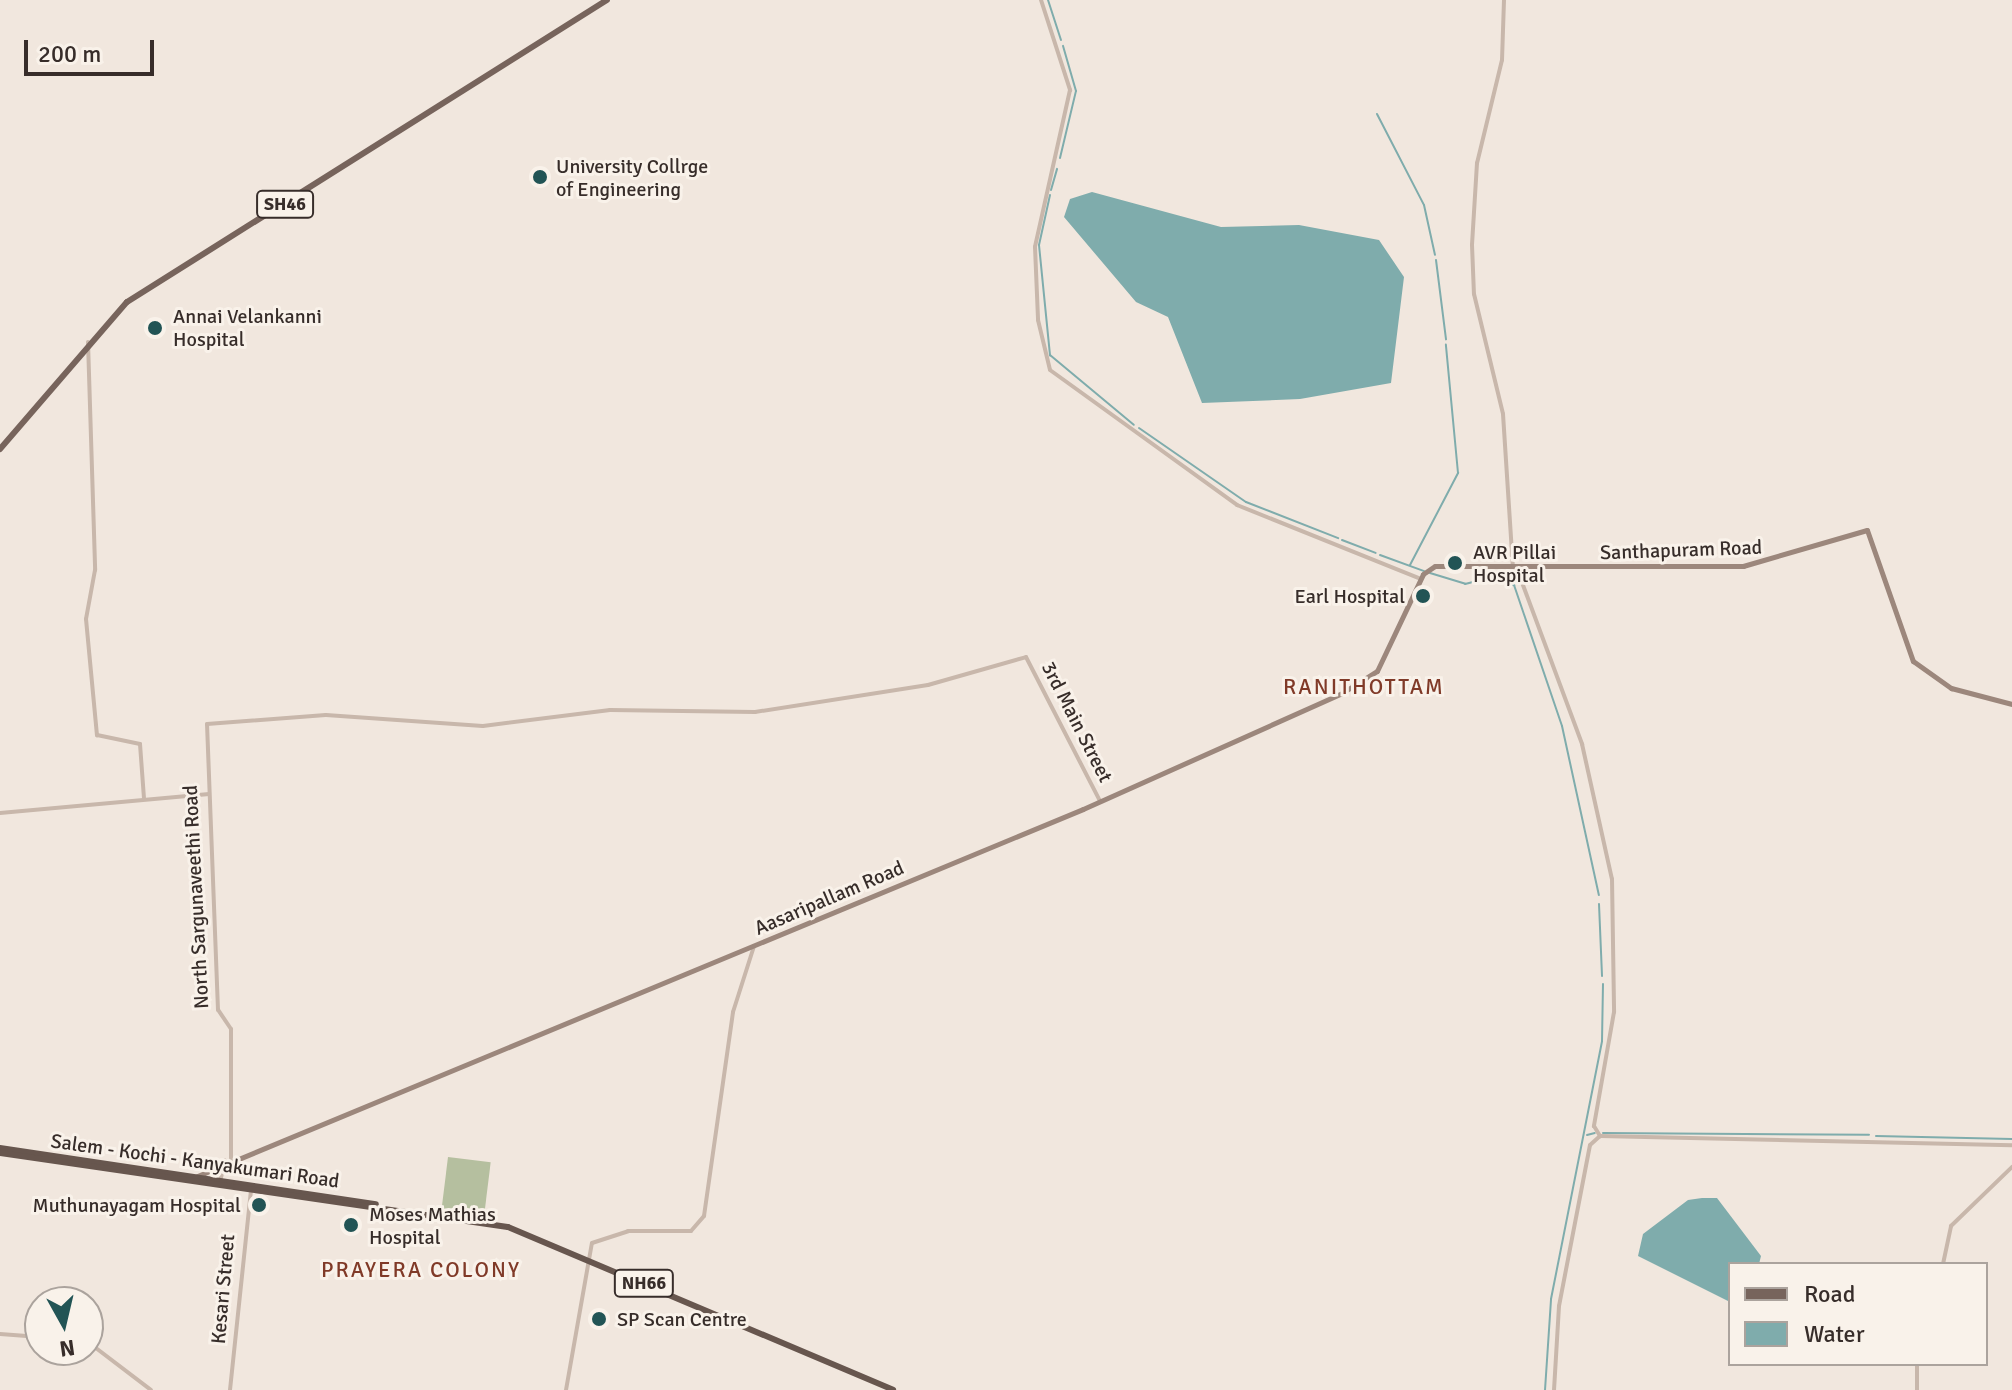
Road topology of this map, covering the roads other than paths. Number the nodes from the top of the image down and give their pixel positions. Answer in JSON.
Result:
{"nodes":[{"id":1,"x":607,"y":0,"type":"edge"},
{"id":2,"x":1041,"y":0,"type":"edge"},
{"id":3,"x":1504,"y":0,"type":"edge"},
{"id":4,"x":88,"y":342,"type":"junction"},
{"id":5,"x":0,"y":449,"type":"edge"},
{"id":6,"x":1515,"y":569,"type":"junction"},
{"id":7,"x":1425,"y":572,"type":"junction"},
{"id":8,"x":1026,"y":657,"type":"joint"},
{"id":9,"x":2012,"y":704,"type":"edge"},
{"id":10,"x":209,"y":794,"type":"junction"},
{"id":11,"x":144,"y":798,"type":"junction"},
{"id":12,"x":1100,"y":801,"type":"junction"},
{"id":13,"x":0,"y":813,"type":"edge"},
{"id":14,"x":754,"y":946,"type":"junction"},
{"id":15,"x":1600,"y":1136,"type":"junction"},
{"id":16,"x":2012,"y":1145,"type":"edge"},
{"id":17,"x":0,"y":1151,"type":"edge"},
{"id":18,"x":228,"y":1159,"type":"junction"},
{"id":19,"x":2012,"y":1167,"type":"edge"},
{"id":20,"x":191,"y":1181,"type":"junction"},
{"id":21,"x":220,"y":1184,"type":"junction"},
{"id":22,"x":251,"y":1190,"type":"junction"},
{"id":23,"x":385,"y":1207,"type":"junction"},
{"id":24,"x":585,"y":1259,"type":"junction"},
{"id":25,"x":1943,"y":1262,"type":"edge"},
{"id":26,"x":0,"y":1334,"type":"edge"},
{"id":27,"x":24,"y":1336,"type":"edge"},
{"id":28,"x":104,"y":1354,"type":"edge"},
{"id":29,"x":1917,"y":1366,"type":"edge"},
{"id":30,"x":151,"y":1390,"type":"edge"},
{"id":31,"x":230,"y":1390,"type":"edge"},
{"id":32,"x":566,"y":1390,"type":"edge"},
{"id":33,"x":893,"y":1390,"type":"edge"},
{"id":34,"x":1554,"y":1390,"type":"edge"},
{"id":35,"x":1917,"y":1390,"type":"edge"}],
"edges":[{"from":1,"to":4,"type":"main road","number":"SH46"},
{"from":2,"to":7,"type":"street"},
{"from":3,"to":6,"type":"street"},
{"from":4,"to":5,"type":"main road","number":"SH46"},
{"from":4,"to":11,"type":"street"},
{"from":6,"to":7,"type":"main road","name":"Santhapuram Road"},
{"from":6,"to":9,"type":"main road","name":"Santhapuram Road"},
{"from":6,"to":15,"type":"street"},
{"from":7,"to":12,"type":"main road","name":"Aasaripallam Road"},
{"from":8,"to":10,"type":"street","name":"North Sargunaveethi Road"},
{"from":8,"to":12,"type":"street","name":"3rd Main Street"},
{"from":10,"to":11,"type":"street"},
{"from":10,"to":18,"type":"street","name":"North Sargunaveethi Road"},
{"from":11,"to":13,"type":"street"},
{"from":12,"to":14,"type":"main road","name":"Aasaripallam Road"},
{"from":14,"to":18,"type":"main road","name":"Aasaripallam Road"},
{"from":14,"to":24,"type":"street"},
{"from":15,"to":16,"type":"street"},
{"from":15,"to":34,"type":"street"},
{"from":17,"to":20,"type":"highway","name":"Salem - Kochi - Kanyakumari Road","number":"NH66"},
{"from":18,"to":20,"type":"main road","name":"Aasaripallam Road"},
{"from":18,"to":21,"type":"street","name":"North Sargunaveethi Road"},
{"from":19,"to":25,"type":"street"},
{"from":20,"to":21,"type":"highway","name":"Salem - Kochi - Kanyakumari Road","number":"NH66"},
{"from":21,"to":22,"type":"highway","name":"Salem - Kochi - Kanyakumari Road","number":"NH66"},
{"from":21,"to":23,"type":"highway","name":"Salem - Kochi - Kanyakumari Road","number":"NH66"},
{"from":22,"to":23,"type":"highway","name":"Salem - Kochi - Kanyakumari Road","number":"NH66"},
{"from":22,"to":31,"type":"street","name":"Kesari Street"},
{"from":23,"to":24,"type":"highway","name":"Salem - Kochi - Kanyakumari Road","number":"NH66"},
{"from":24,"to":32,"type":"street"},
{"from":24,"to":33,"type":"highway","name":"Salem - Kochi - Kanyakumari Road","number":"NH66"},
{"from":26,"to":27,"type":"street"},
{"from":28,"to":30,"type":"street"},
{"from":29,"to":35,"type":"street"}]}
